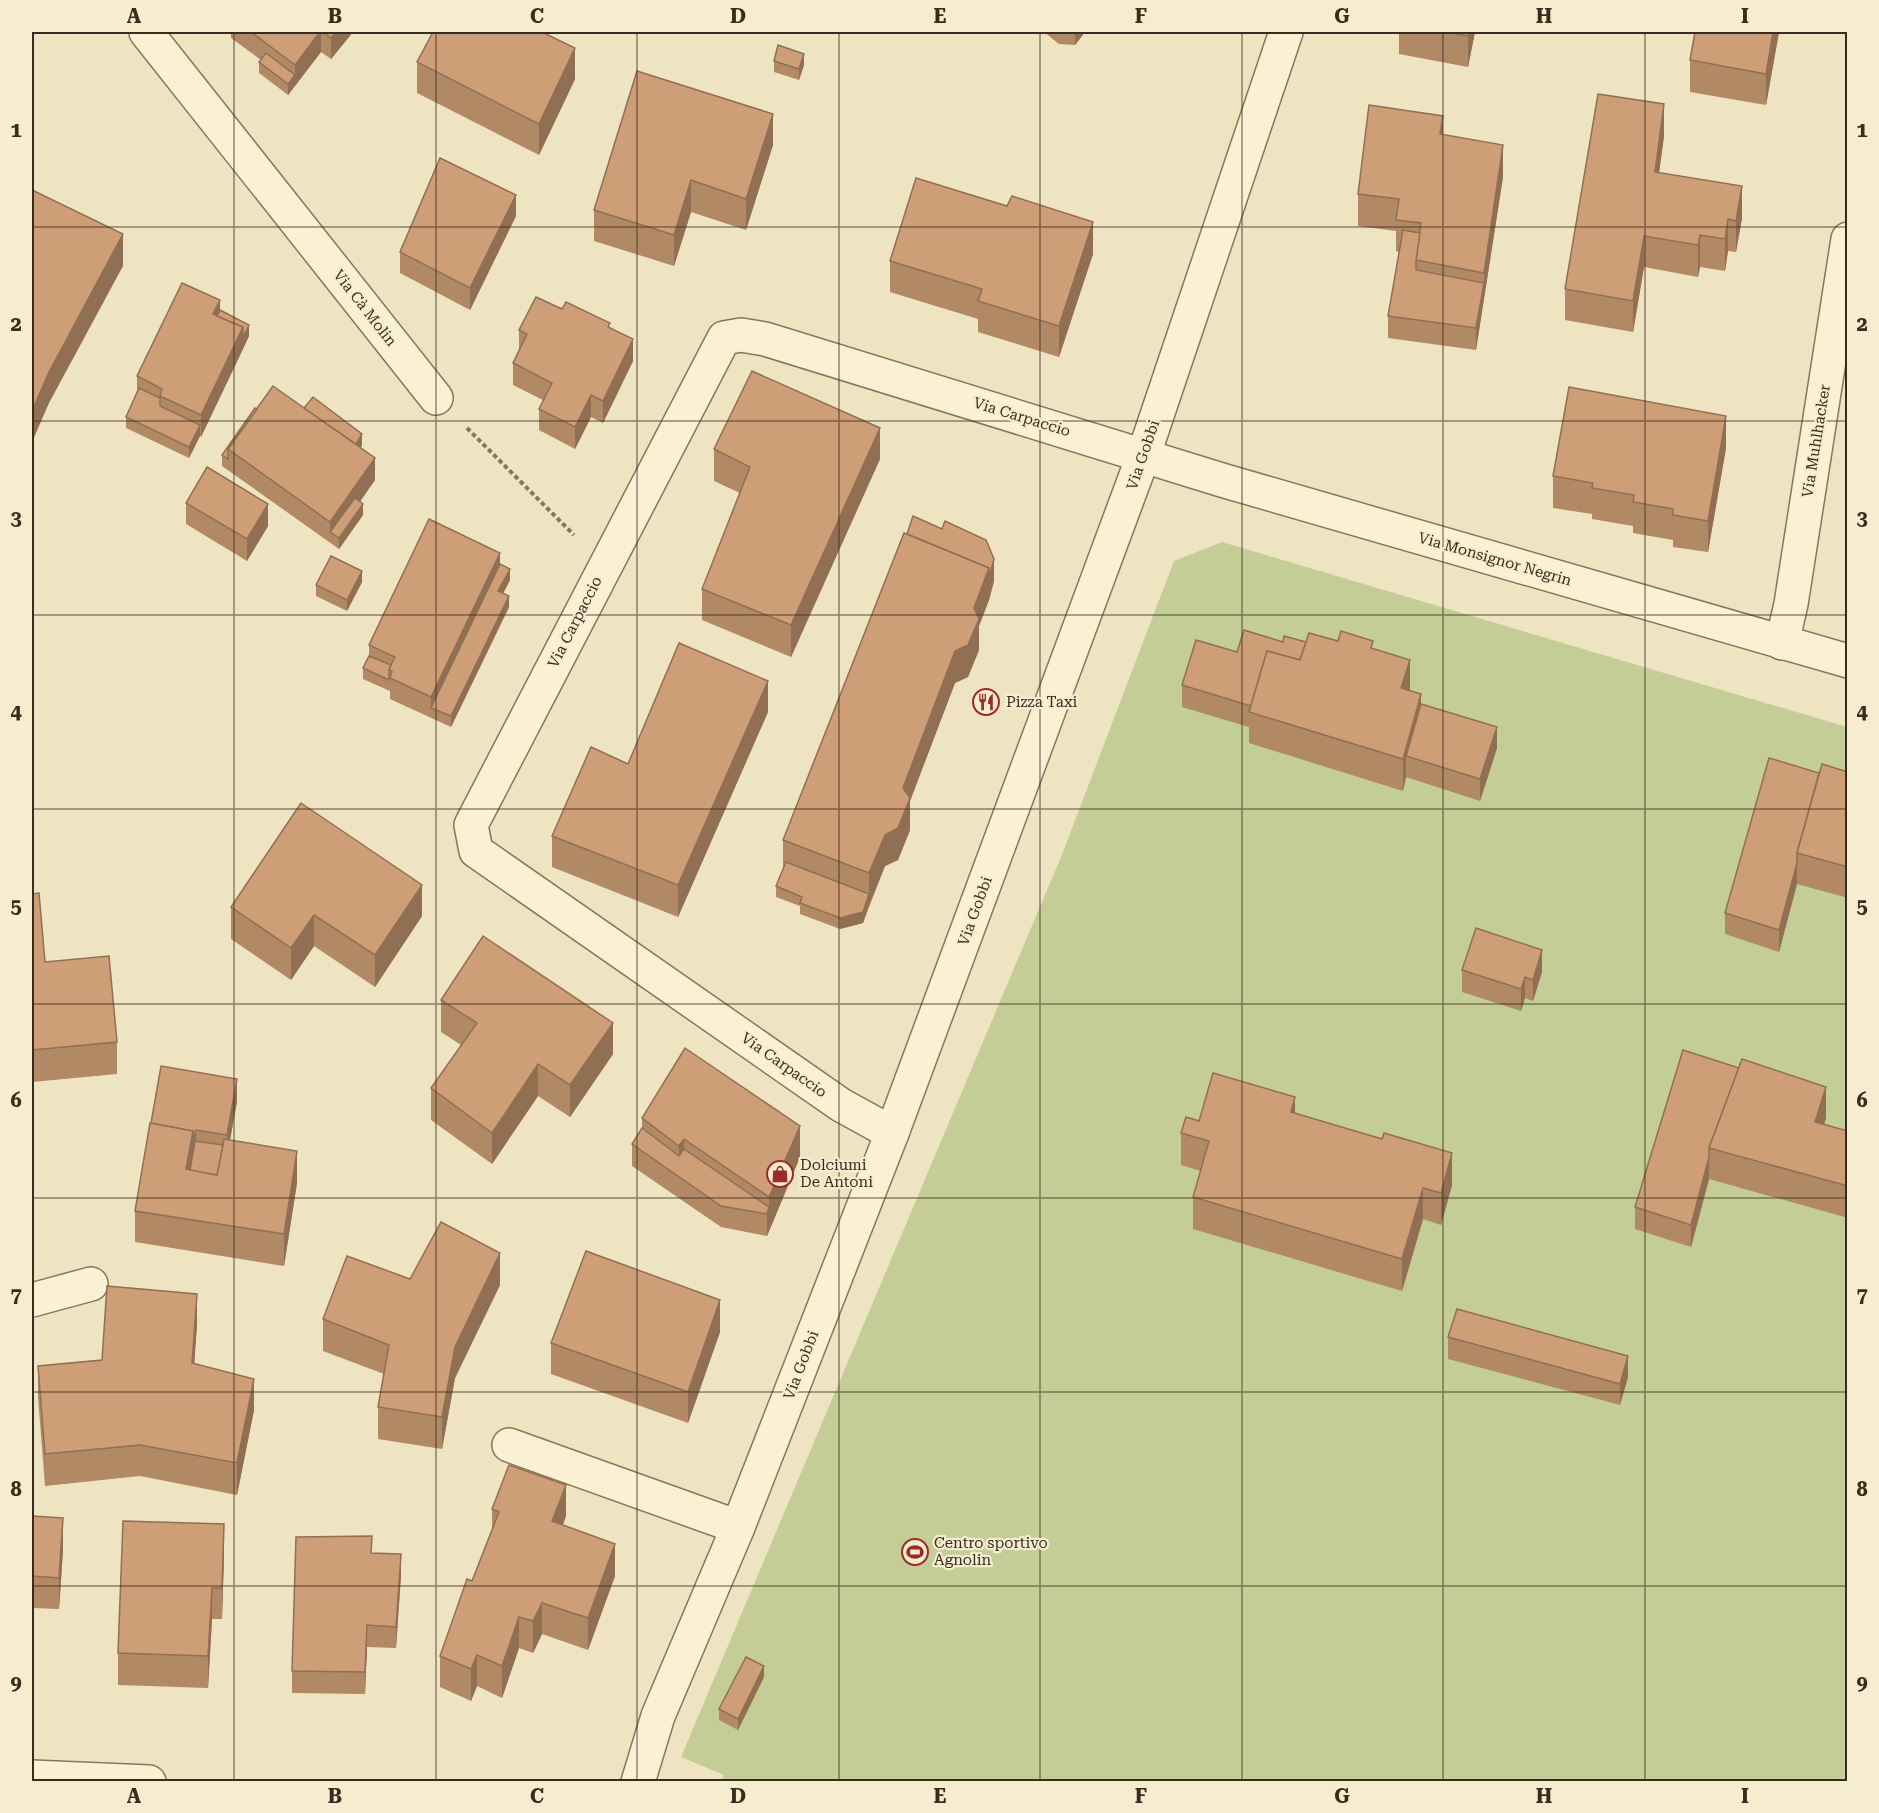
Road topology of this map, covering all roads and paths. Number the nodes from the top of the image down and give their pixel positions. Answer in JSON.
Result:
{"nodes":[{"id":1,"x":146,"y":32,"type":"edge"},
{"id":2,"x":1286,"y":32,"type":"edge"},
{"id":3,"x":1848,"y":239,"type":"edge"},
{"id":4,"x":436,"y":398,"type":"joint"},
{"id":5,"x":1144,"y":454,"type":"junction"},
{"id":6,"x":604,"y":566,"type":"junction"},
{"id":7,"x":1782,"y":643,"type":"junction"},
{"id":8,"x":1848,"y":661,"type":"edge"},
{"id":9,"x":892,"y":1133,"type":"junction"},
{"id":10,"x":91,"y":1284,"type":"dead end"},
{"id":11,"x":32,"y":1300,"type":"edge"},
{"id":12,"x":509,"y":1444,"type":"dead end"},
{"id":13,"x":738,"y":1527,"type":"junction"},
{"id":14,"x":32,"y":1777,"type":"edge"},
{"id":15,"x":149,"y":1782,"type":"edge"},
{"id":16,"x":638,"y":1782,"type":"edge"}],
"edges":[{"from":1,"to":4,"type":"street","name":"Via Cà Molin"},
{"from":2,"to":5,"type":"street","name":"Via Gobbi"},
{"from":3,"to":7,"type":"street","name":"Via Muhlhacker"},
{"from":4,"to":6,"type":"path"},
{"from":5,"to":6,"type":"street","name":"Via Carpaccio"},
{"from":5,"to":7,"type":"street","name":"Via Monsignor Negrin"},
{"from":5,"to":9,"type":"street","name":"Via Gobbi"},
{"from":6,"to":9,"type":"street","name":"Via Carpaccio"},
{"from":7,"to":8,"type":"street","name":"Via Monsignor Negrin"},
{"from":9,"to":13,"type":"street","name":"Via Gobbi"},
{"from":10,"to":11,"type":"street"},
{"from":12,"to":13,"type":"street"},
{"from":13,"to":16,"type":"street","name":"Via Gobbi"},
{"from":14,"to":15,"type":"street"}]}
